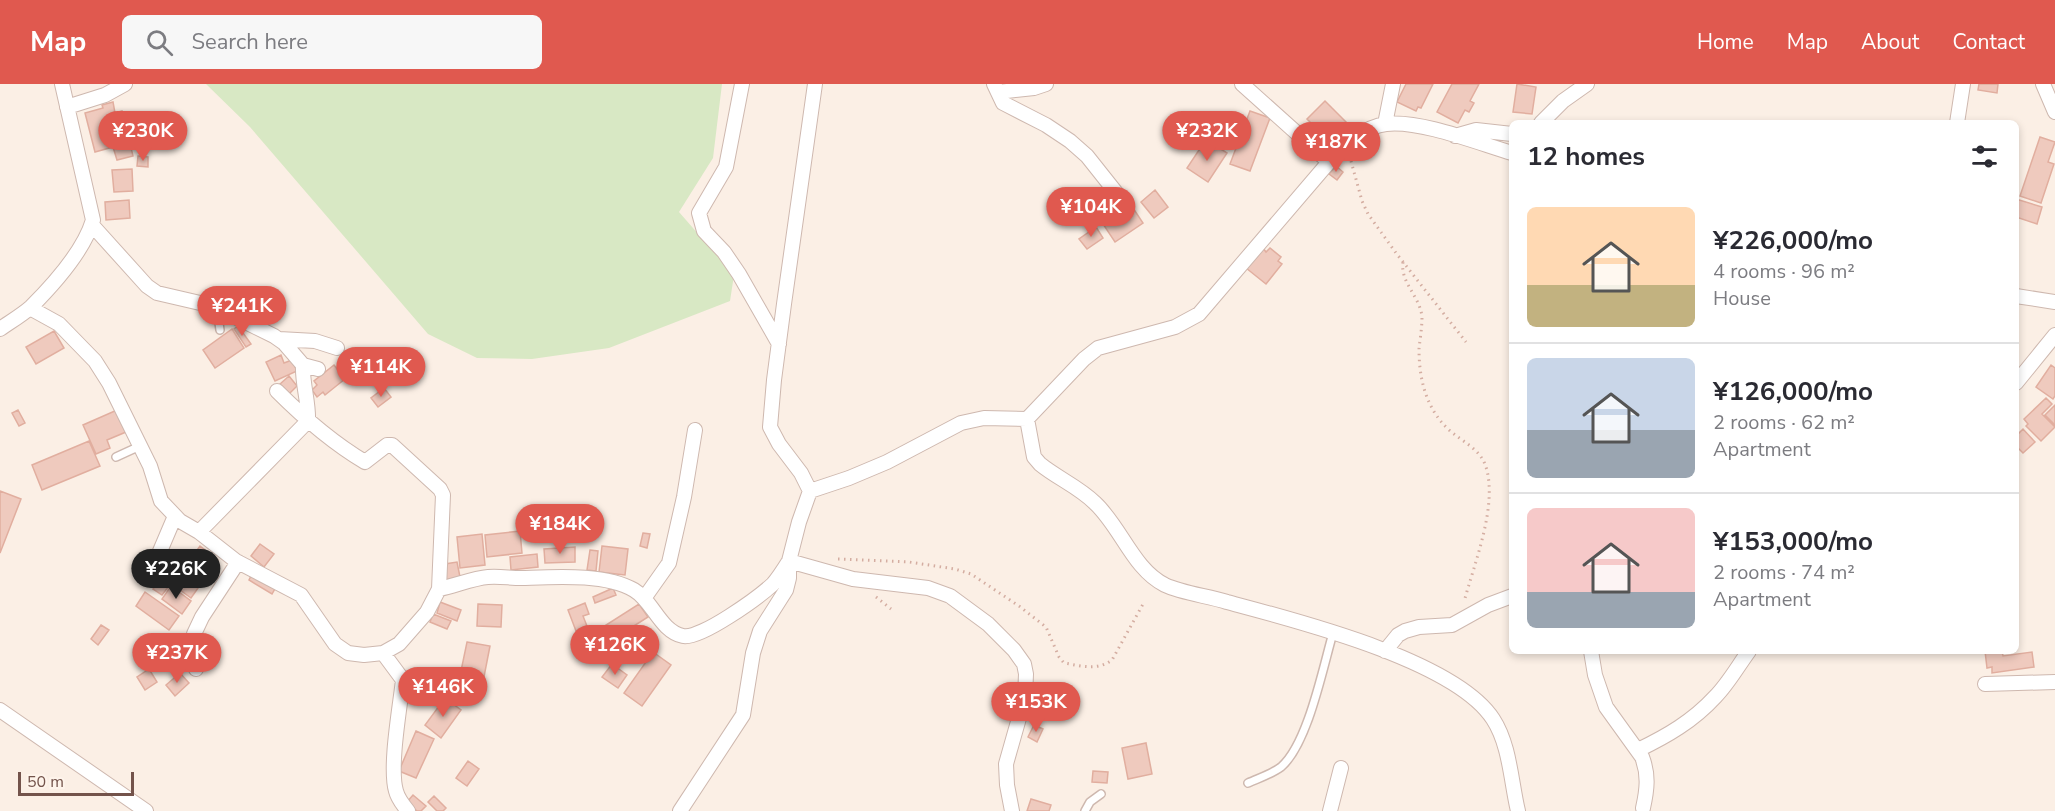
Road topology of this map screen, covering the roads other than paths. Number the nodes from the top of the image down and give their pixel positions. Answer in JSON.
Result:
{"nodes":[{"id":1,"x":62,"y":84,"type":"edge"},
{"id":2,"x":125,"y":84,"type":"edge"},
{"id":3,"x":742,"y":84,"type":"edge"},
{"id":4,"x":815,"y":84,"type":"edge"},
{"id":5,"x":1046,"y":84,"type":"edge"},
{"id":6,"x":1242,"y":84,"type":"edge"},
{"id":7,"x":1393,"y":84,"type":"edge"},
{"id":8,"x":1587,"y":84,"type":"edge"},
{"id":9,"x":1963,"y":84,"type":"edge"},
{"id":10,"x":2043,"y":84,"type":"edge"},
{"id":11,"x":996,"y":88,"type":"edge"},
{"id":12,"x":67,"y":106,"type":"junction"},
{"id":13,"x":2055,"y":112,"type":"edge"},
{"id":14,"x":1544,"y":120,"type":"edge"},
{"id":15,"x":1957,"y":120,"type":"edge"},
{"id":16,"x":1385,"y":124,"type":"junction"},
{"id":17,"x":1509,"y":135,"type":"edge"},
{"id":18,"x":1455,"y":136,"type":"junction"},
{"id":19,"x":1509,"y":152,"type":"edge"},
{"id":20,"x":1329,"y":162,"type":"junction"},
{"id":21,"x":1118,"y":195,"type":"dead end"},
{"id":22,"x":92,"y":225,"type":"junction"},
{"id":23,"x":2019,"y":296,"type":"edge"},
{"id":24,"x":2055,"y":302,"type":"edge"},
{"id":25,"x":30,"y":308,"type":"junction"},
{"id":26,"x":217,"y":308,"type":"junction"},
{"id":27,"x":0,"y":329,"type":"edge"},
{"id":28,"x":220,"y":330,"type":"dead end"},
{"id":29,"x":2055,"y":335,"type":"edge"},
{"id":30,"x":279,"y":339,"type":"junction"},
{"id":31,"x":779,"y":344,"type":"junction"},
{"id":32,"x":338,"y":348,"type":"dead end"},
{"id":33,"x":303,"y":364,"type":"junction"},
{"id":34,"x":318,"y":369,"type":"dead end"},
{"id":35,"x":2019,"y":379,"type":"edge"},
{"id":36,"x":277,"y":391,"type":"dead end"},
{"id":37,"x":1027,"y":419,"type":"junction"},
{"id":38,"x":308,"y":421,"type":"junction"},
{"id":39,"x":695,"y":430,"type":"dead end"},
{"id":40,"x":140,"y":446,"type":"junction"},
{"id":41,"x":116,"y":457,"type":"dead end"},
{"id":42,"x":810,"y":491,"type":"junction"},
{"id":43,"x":175,"y":516,"type":"junction"},
{"id":44,"x":199,"y":532,"type":"junction"},
{"id":45,"x":789,"y":561,"type":"junction"},
{"id":46,"x":238,"y":562,"type":"junction"},
{"id":47,"x":149,"y":577,"type":"dead end"},
{"id":48,"x":439,"y":589,"type":"junction"},
{"id":49,"x":645,"y":597,"type":"junction"},
{"id":50,"x":1509,"y":597,"type":"edge"},
{"id":51,"x":1333,"y":633,"type":"junction"},
{"id":52,"x":1385,"y":651,"type":"junction"},
{"id":53,"x":383,"y":653,"type":"junction"},
{"id":54,"x":1592,"y":654,"type":"edge"},
{"id":55,"x":1747,"y":654,"type":"edge"},
{"id":56,"x":196,"y":669,"type":"dead end"},
{"id":57,"x":403,"y":680,"type":"junction"},
{"id":58,"x":2055,"y":682,"type":"edge"},
{"id":59,"x":425,"y":683,"type":"dead end"},
{"id":60,"x":1985,"y":684,"type":"dead end"},
{"id":61,"x":0,"y":710,"type":"edge"},
{"id":62,"x":1638,"y":750,"type":"junction"},
{"id":63,"x":1341,"y":768,"type":"dead end"},
{"id":64,"x":1248,"y":783,"type":"dead end"},
{"id":65,"x":1101,"y":794,"type":"dead end"},
{"id":66,"x":1643,"y":808,"type":"dead end"},
{"id":67,"x":146,"y":811,"type":"edge"},
{"id":68,"x":408,"y":811,"type":"edge"},
{"id":69,"x":680,"y":811,"type":"edge"},
{"id":70,"x":1012,"y":811,"type":"edge"},
{"id":71,"x":1085,"y":811,"type":"edge"},
{"id":72,"x":1330,"y":811,"type":"edge"},
{"id":73,"x":1518,"y":811,"type":"edge"}],
"edges":[{"from":1,"to":12,"type":"street"},
{"from":2,"to":12,"type":"street"},
{"from":3,"to":31,"type":"street"},
{"from":4,"to":31,"type":"street"},
{"from":5,"to":11,"type":"street"},
{"from":6,"to":20,"type":"street"},
{"from":7,"to":16,"type":"street"},
{"from":8,"to":14,"type":"street"},
{"from":9,"to":15,"type":"street"},
{"from":10,"to":13,"type":"street"},
{"from":11,"to":21,"type":"street"},
{"from":12,"to":22,"type":"street"},
{"from":16,"to":18,"type":"street"},
{"from":16,"to":20,"type":"street"},
{"from":17,"to":18,"type":"street"},
{"from":18,"to":19,"type":"street"},
{"from":20,"to":37,"type":"street"},
{"from":22,"to":25,"type":"street"},
{"from":22,"to":26,"type":"street"},
{"from":23,"to":24,"type":"street"},
{"from":25,"to":27,"type":"street"},
{"from":25,"to":40,"type":"street"},
{"from":26,"to":28,"type":"lane"},
{"from":26,"to":30,"type":"street"},
{"from":29,"to":35,"type":"street"},
{"from":30,"to":32,"type":"street"},
{"from":30,"to":33,"type":"street"},
{"from":31,"to":42,"type":"street"},
{"from":33,"to":34,"type":"street"},
{"from":33,"to":38,"type":"street"},
{"from":36,"to":38,"type":"street"},
{"from":37,"to":42,"type":"street"},
{"from":37,"to":51,"type":"street"},
{"from":38,"to":44,"type":"street"},
{"from":38,"to":48,"type":"street"},
{"from":39,"to":49,"type":"street"},
{"from":40,"to":41,"type":"lane"},
{"from":40,"to":43,"type":"street"},
{"from":42,"to":45,"type":"street"},
{"from":43,"to":44,"type":"street"},
{"from":43,"to":47,"type":"street"},
{"from":44,"to":46,"type":"street"},
{"from":45,"to":49,"type":"street"},
{"from":45,"to":69,"type":"street"},
{"from":45,"to":70,"type":"street"},
{"from":46,"to":53,"type":"street"},
{"from":46,"to":56,"type":"street"},
{"from":48,"to":49,"type":"street"},
{"from":48,"to":53,"type":"street"},
{"from":50,"to":52,"type":"street"},
{"from":51,"to":52,"type":"street"},
{"from":51,"to":64,"type":"lane"},
{"from":52,"to":73,"type":"street"},
{"from":53,"to":57,"type":"street"},
{"from":54,"to":62,"type":"street"},
{"from":55,"to":62,"type":"street"},
{"from":57,"to":59,"type":"street"},
{"from":57,"to":68,"type":"street"},
{"from":58,"to":60,"type":"street"},
{"from":61,"to":67,"type":"street"},
{"from":62,"to":66,"type":"street"},
{"from":63,"to":72,"type":"street"},
{"from":65,"to":71,"type":"lane"}]}
